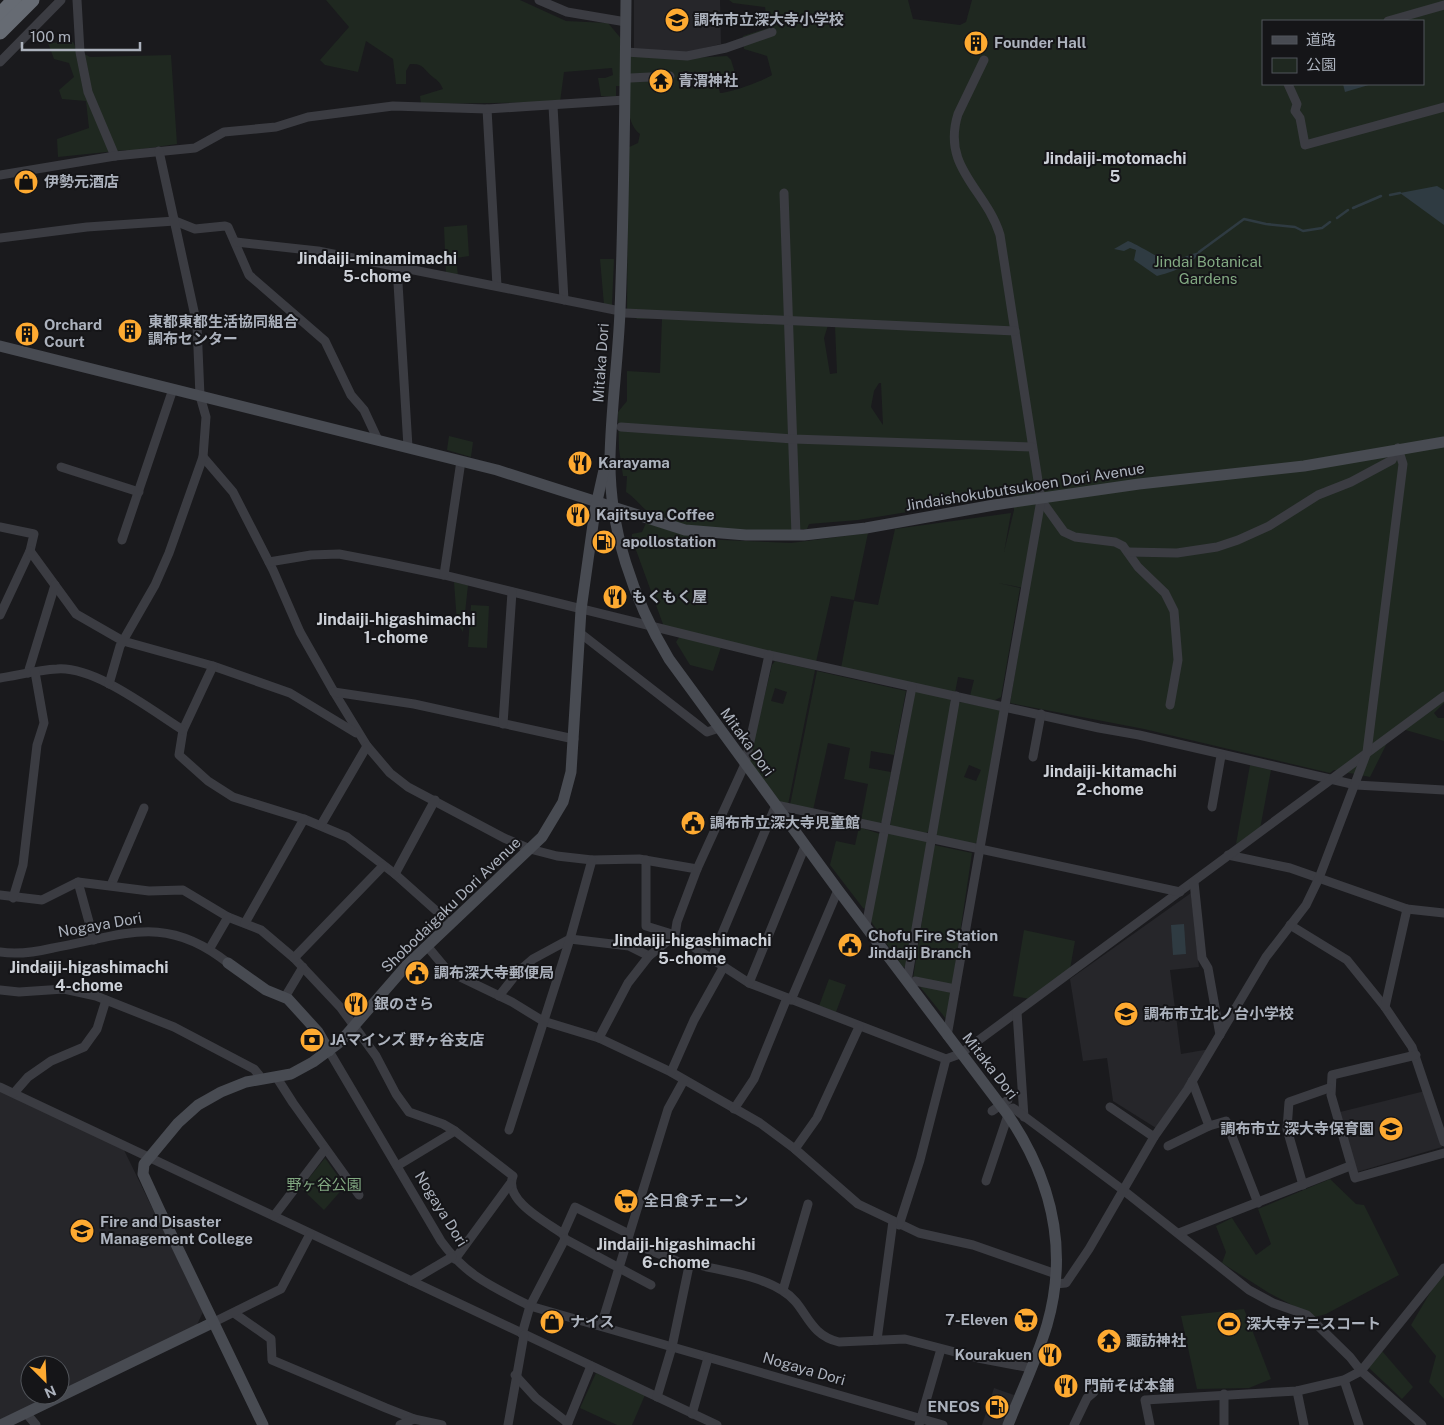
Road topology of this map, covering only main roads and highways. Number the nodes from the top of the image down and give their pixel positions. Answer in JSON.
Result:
{"nodes":[{"id":1,"x":14,"y":0,"type":"edge"},
{"id":2,"x":32,"y":0,"type":"edge"},
{"id":3,"x":0,"y":15,"type":"edge"},
{"id":4,"x":0,"y":32,"type":"edge"}],
"edges":[{"from":1,"to":3,"type":"highway"},
{"from":2,"to":4,"type":"highway"}]}
